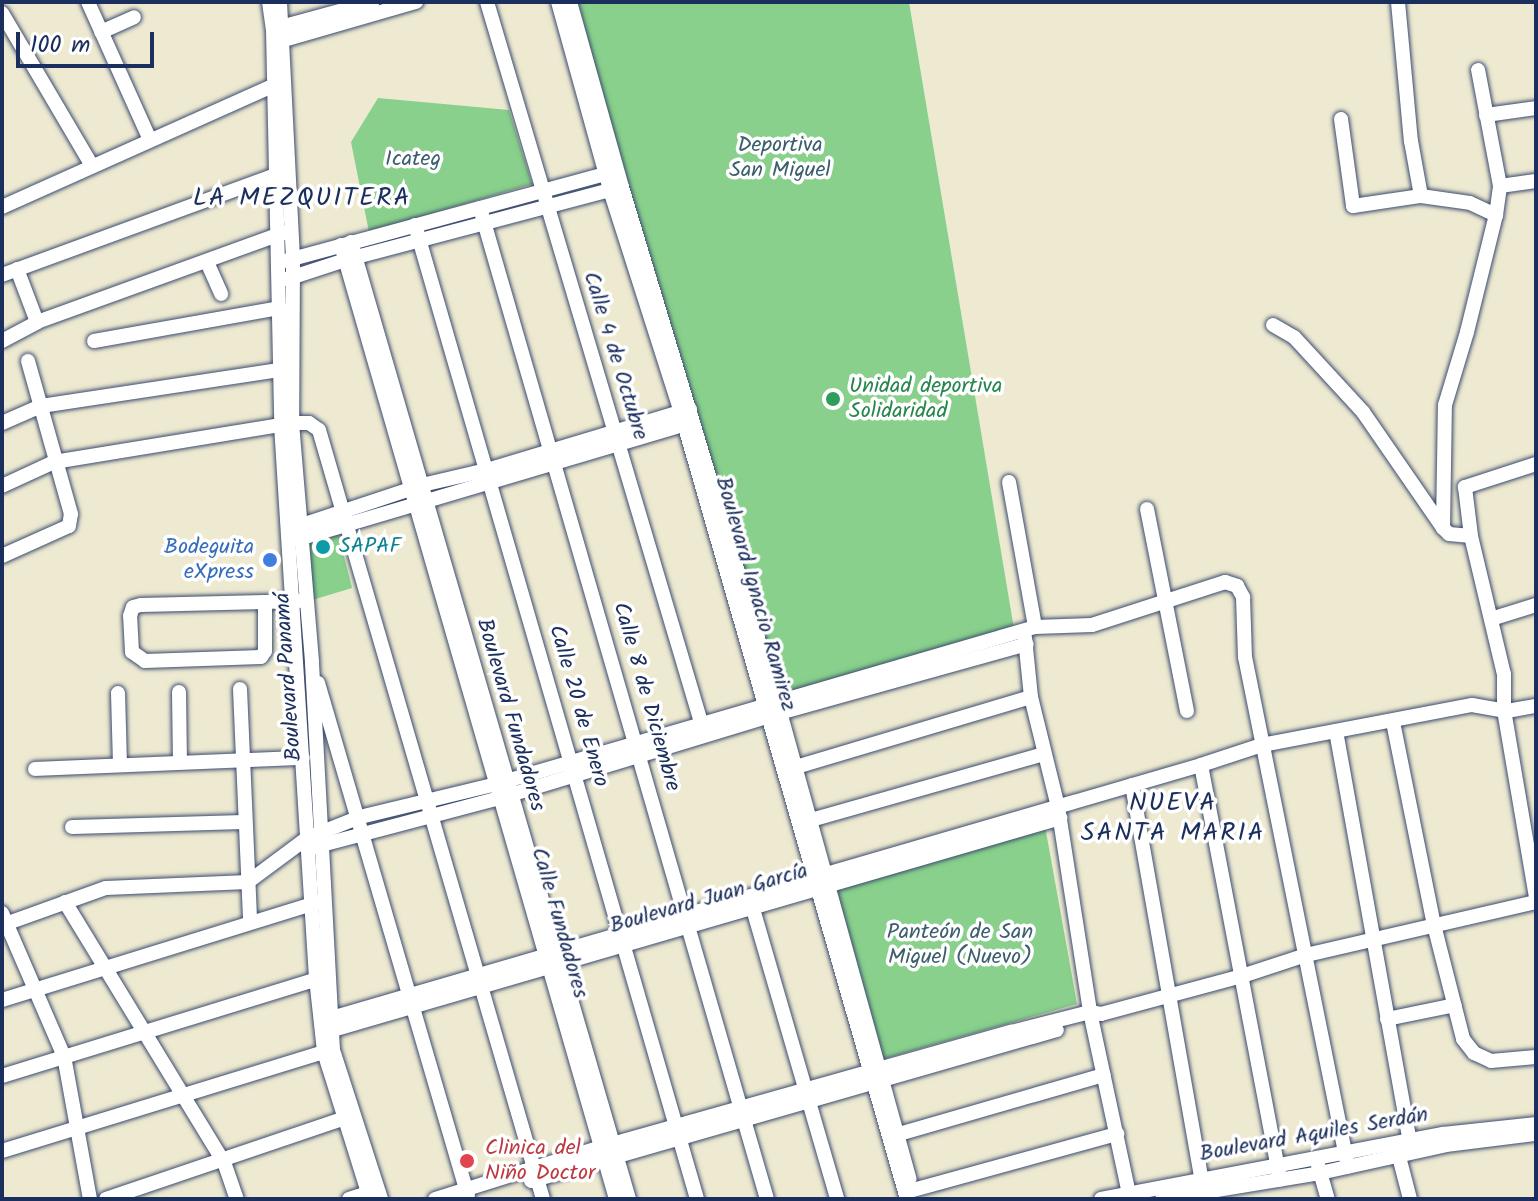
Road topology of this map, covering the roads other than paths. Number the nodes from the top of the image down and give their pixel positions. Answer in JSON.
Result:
{"nodes":[{"id":1,"x":88,"y":2,"type":"edge"},
{"id":2,"x":269,"y":2,"type":"edge"},
{"id":3,"x":280,"y":2,"type":"edge"},
{"id":4,"x":373,"y":2,"type":"edge"},
{"id":5,"x":416,"y":2,"type":"edge"},
{"id":6,"x":487,"y":2,"type":"edge"},
{"id":7,"x":558,"y":2,"type":"edge"},
{"id":8,"x":570,"y":2,"type":"edge"},
{"id":9,"x":1398,"y":2,"type":"edge"},
{"id":10,"x":349,"y":6,"type":"edge"},
{"id":11,"x":2,"y":13,"type":"edge"},
{"id":12,"x":134,"y":17,"type":"dead end"},
{"id":13,"x":101,"y":32,"type":"junction"},
{"id":14,"x":278,"y":35,"type":"junction"},
{"id":15,"x":1478,"y":70,"type":"dead end"},
{"id":16,"x":280,"y":83,"type":"junction"},
{"id":17,"x":1536,"y":108,"type":"edge"},
{"id":18,"x":1486,"y":115,"type":"junction"},
{"id":19,"x":1341,"y":119,"type":"dead end"},
{"id":20,"x":150,"y":140,"type":"junction"},
{"id":21,"x":91,"y":164,"type":"junction"},
{"id":22,"x":283,"y":172,"type":"junction"},
{"id":23,"x":614,"y":181,"type":"junction"},
{"id":24,"x":1536,"y":181,"type":"edge"},
{"id":25,"x":1500,"y":186,"type":"junction"},
{"id":26,"x":1421,"y":196,"type":"junction"},
{"id":27,"x":543,"y":199,"type":"junction"},
{"id":28,"x":2,"y":207,"type":"edge"},
{"id":29,"x":1496,"y":215,"type":"junction"},
{"id":30,"x":482,"y":216,"type":"junction"},
{"id":31,"x":285,"y":232,"type":"junction"},
{"id":32,"x":418,"y":233,"type":"junction"},
{"id":33,"x":348,"y":251,"type":"junction"},
{"id":34,"x":286,"y":261,"type":"junction"},
{"id":35,"x":207,"y":262,"type":"junction"},
{"id":36,"x":17,"y":269,"type":"junction"},
{"id":37,"x":2,"y":275,"type":"edge"},
{"id":38,"x":286,"y":280,"type":"junction"},
{"id":39,"x":221,"y":294,"type":"dead end"},
{"id":40,"x":280,"y":308,"type":"junction"},
{"id":41,"x":37,"y":322,"type":"junction"},
{"id":42,"x":1273,"y":325,"type":"dead end"},
{"id":43,"x":2,"y":341,"type":"edge"},
{"id":44,"x":94,"y":341,"type":"dead end"},
{"id":45,"x":28,"y":361,"type":"dead end"},
{"id":46,"x":285,"y":369,"type":"junction"},
{"id":47,"x":41,"y":406,"type":"junction"},
{"id":48,"x":688,"y":417,"type":"junction"},
{"id":49,"x":2,"y":423,"type":"edge"},
{"id":50,"x":287,"y":424,"type":"junction"},
{"id":51,"x":617,"y":436,"type":"junction"},
{"id":52,"x":553,"y":456,"type":"junction"},
{"id":53,"x":54,"y":462,"type":"junction"},
{"id":54,"x":1536,"y":464,"type":"edge"},
{"id":55,"x":490,"y":476,"type":"junction"},
{"id":56,"x":1009,"y":482,"type":"dead end"},
{"id":57,"x":2,"y":486,"type":"edge"},
{"id":58,"x":419,"y":494,"type":"junction"},
{"id":59,"x":1147,"y":509,"type":"dead end"},
{"id":60,"x":346,"y":518,"type":"junction"},
{"id":61,"x":1443,"y":528,"type":"junction"},
{"id":62,"x":296,"y":533,"type":"junction"},
{"id":63,"x":1471,"y":536,"type":"junction"},
{"id":64,"x":2,"y":556,"type":"edge"},
{"id":65,"x":1165,"y":601,"type":"junction"},
{"id":66,"x":265,"y":602,"type":"junction"},
{"id":67,"x":300,"y":602,"type":"junction"},
{"id":68,"x":1536,"y":605,"type":"edge"},
{"id":69,"x":1491,"y":619,"type":"junction"},
{"id":70,"x":1029,"y":634,"type":"junction"},
{"id":71,"x":312,"y":663,"type":"junction"},
{"id":72,"x":240,"y":689,"type":"dead end"},
{"id":73,"x":179,"y":692,"type":"dead end"},
{"id":74,"x":118,"y":693,"type":"dead end"},
{"id":75,"x":1031,"y":697,"type":"junction"},
{"id":76,"x":1536,"y":706,"type":"edge"},
{"id":77,"x":772,"y":709,"type":"junction"},
{"id":78,"x":1504,"y":710,"type":"junction"},
{"id":79,"x":1187,"y":711,"type":"dead end"},
{"id":80,"x":701,"y":722,"type":"junction"},
{"id":81,"x":1393,"y":722,"type":"junction"},
{"id":82,"x":1336,"y":731,"type":"junction"},
{"id":83,"x":1262,"y":745,"type":"junction"},
{"id":84,"x":638,"y":749,"type":"junction"},
{"id":85,"x":1044,"y":754,"type":"junction"},
{"id":86,"x":242,"y":757,"type":"junction"},
{"id":87,"x":303,"y":758,"type":"junction"},
{"id":88,"x":571,"y":759,"type":"junction"},
{"id":89,"x":180,"y":762,"type":"junction"},
{"id":90,"x":120,"y":765,"type":"junction"},
{"id":91,"x":1201,"y":765,"type":"junction"},
{"id":92,"x":796,"y":767,"type":"junction"},
{"id":93,"x":35,"y":769,"type":"dead end"},
{"id":94,"x":575,"y":775,"type":"junction"},
{"id":95,"x":1132,"y":785,"type":"junction"},
{"id":96,"x":503,"y":789,"type":"junction"},
{"id":97,"x":430,"y":806,"type":"junction"},
{"id":98,"x":1059,"y":812,"type":"junction"},
{"id":99,"x":360,"y":817,"type":"junction"},
{"id":100,"x":811,"y":820,"type":"junction"},
{"id":101,"x":245,"y":822,"type":"junction"},
{"id":102,"x":72,"y":827,"type":"dead end"},
{"id":103,"x":364,"y":832,"type":"junction"},
{"id":104,"x":310,"y":842,"type":"junction"},
{"id":105,"x":248,"y":882,"type":"junction"},
{"id":106,"x":822,"y":883,"type":"junction"},
{"id":107,"x":1536,"y":900,"type":"edge"},
{"id":108,"x":65,"y":902,"type":"junction"},
{"id":109,"x":317,"y":902,"type":"junction"},
{"id":110,"x":753,"y":909,"type":"junction"},
{"id":111,"x":5,"y":918,"type":"edge"},
{"id":112,"x":688,"y":921,"type":"junction"},
{"id":113,"x":250,"y":922,"type":"junction"},
{"id":114,"x":1434,"y":925,"type":"junction"},
{"id":115,"x":623,"y":940,"type":"junction"},
{"id":116,"x":1372,"y":941,"type":"junction"},
{"id":117,"x":1306,"y":955,"type":"junction"},
{"id":118,"x":553,"y":959,"type":"junction"},
{"id":119,"x":103,"y":966,"type":"junction"},
{"id":120,"x":1242,"y":976,"type":"junction"},
{"id":121,"x":322,"y":978,"type":"junction"},
{"id":122,"x":480,"y":980,"type":"junction"},
{"id":123,"x":36,"y":990,"type":"junction"},
{"id":124,"x":1171,"y":996,"type":"junction"},
{"id":125,"x":410,"y":999,"type":"junction"},
{"id":126,"x":2,"y":1000,"type":"edge"},
{"id":127,"x":1455,"y":1005,"type":"junction"},
{"id":128,"x":1094,"y":1015,"type":"junction"},
{"id":129,"x":1387,"y":1019,"type":"junction"},
{"id":130,"x":327,"y":1025,"type":"junction"},
{"id":131,"x":143,"y":1030,"type":"junction"},
{"id":132,"x":328,"y":1051,"type":"junction"},
{"id":133,"x":64,"y":1056,"type":"junction"},
{"id":134,"x":1536,"y":1057,"type":"edge"},
{"id":135,"x":1104,"y":1075,"type":"junction"},
{"id":136,"x":2,"y":1076,"type":"edge"},
{"id":137,"x":877,"y":1076,"type":"junction"},
{"id":138,"x":183,"y":1094,"type":"junction"},
{"id":139,"x":807,"y":1097,"type":"junction"},
{"id":140,"x":743,"y":1115,"type":"junction"},
{"id":141,"x":347,"y":1118,"type":"junction"},
{"id":142,"x":1536,"y":1124,"type":"edge"},
{"id":143,"x":76,"y":1127,"type":"junction"},
{"id":144,"x":678,"y":1132,"type":"junction"},
{"id":145,"x":899,"y":1134,"type":"junction"},
{"id":146,"x":1117,"y":1134,"type":"junction"},
{"id":147,"x":1536,"y":1134,"type":"edge"},
{"id":148,"x":1402,"y":1148,"type":"junction"},
{"id":149,"x":2,"y":1151,"type":"edge"},
{"id":150,"x":608,"y":1151,"type":"junction"},
{"id":151,"x":1347,"y":1161,"type":"junction"},
{"id":152,"x":224,"y":1162,"type":"junction"},
{"id":153,"x":1318,"y":1166,"type":"junction"},
{"id":154,"x":1279,"y":1173,"type":"junction"},
{"id":155,"x":536,"y":1174,"type":"junction"},
{"id":156,"x":1203,"y":1185,"type":"junction"},
{"id":157,"x":1250,"y":1185,"type":"edge"},
{"id":158,"x":374,"y":1195,"type":"edge"},
{"id":159,"x":1129,"y":1195,"type":"edge"},
{"id":160,"x":468,"y":1196,"type":"edge"},
{"id":161,"x":912,"y":1196,"type":"edge"},
{"id":162,"x":90,"y":1199,"type":"edge"},
{"id":163,"x":106,"y":1199,"type":"edge"},
{"id":164,"x":237,"y":1199,"type":"edge"},
{"id":165,"x":349,"y":1199,"type":"edge"},
{"id":166,"x":435,"y":1199,"type":"edge"},
{"id":167,"x":543,"y":1199,"type":"edge"},
{"id":168,"x":616,"y":1199,"type":"edge"},
{"id":169,"x":629,"y":1199,"type":"edge"},
{"id":170,"x":697,"y":1199,"type":"edge"},
{"id":171,"x":767,"y":1199,"type":"edge"},
{"id":172,"x":837,"y":1199,"type":"edge"},
{"id":173,"x":1101,"y":1199,"type":"edge"},
{"id":174,"x":1162,"y":1199,"type":"edge"},
{"id":175,"x":1328,"y":1199,"type":"edge"},
{"id":176,"x":1410,"y":1199,"type":"edge"}],
"edges":[{"from":1,"to":13,"type":"street"},
{"from":2,"to":14,"type":"street","name":"Boulevard Panamá"},
{"from":3,"to":14,"type":"street","name":"Boulevard Panamá"},
{"from":4,"to":10,"type":"street"},
{"from":5,"to":14,"type":"street"},
{"from":6,"to":27,"type":"street","name":"Calle 4 de Octubre"},
{"from":7,"to":23,"type":"street","name":"Boulevard Ignacio Ramirez"},
{"from":8,"to":23,"type":"street","name":"Boulevard Ignacio Ramirez"},
{"from":9,"to":26,"type":"street"},
{"from":10,"to":14,"type":"street"},
{"from":11,"to":21,"type":"street"},
{"from":12,"to":13,"type":"street"},
{"from":13,"to":20,"type":"street"},
{"from":14,"to":16,"type":"street","name":"Boulevard Panamá"},
{"from":15,"to":18,"type":"street"},
{"from":16,"to":20,"type":"street"},
{"from":16,"to":22,"type":"street","name":"Boulevard Panamá"},
{"from":17,"to":18,"type":"street"},
{"from":18,"to":25,"type":"street"},
{"from":19,"to":26,"type":"street"},
{"from":20,"to":21,"type":"street"},
{"from":21,"to":28,"type":"street"},
{"from":22,"to":31,"type":"street","name":"Boulevard Panamá"},
{"from":22,"to":36,"type":"street"},
{"from":23,"to":27,"type":"street"},
{"from":23,"to":48,"type":"street","name":"Boulevard Ignacio Ramirez"},
{"from":24,"to":25,"type":"street"},
{"from":25,"to":29,"type":"street"},
{"from":26,"to":29,"type":"street"},
{"from":27,"to":30,"type":"street"},
{"from":27,"to":51,"type":"street","name":"Calle 4 de Octubre"},
{"from":29,"to":61,"type":"street"},
{"from":30,"to":32,"type":"street"},
{"from":30,"to":52,"type":"street","name":"Calle 8 de Diciembre"},
{"from":31,"to":34,"type":"street","name":"Boulevard Panamá"},
{"from":31,"to":35,"type":"street"},
{"from":32,"to":33,"type":"street"},
{"from":32,"to":55,"type":"street","name":"Calle 20 de Enero"},
{"from":33,"to":34,"type":"street"},
{"from":33,"to":38,"type":"street"},
{"from":33,"to":58,"type":"street","name":"Calle Fundadores"},
{"from":34,"to":38,"type":"street","name":"Boulevard Panamá"},
{"from":35,"to":39,"type":"street"},
{"from":35,"to":41,"type":"street"},
{"from":36,"to":37,"type":"street"},
{"from":36,"to":41,"type":"street"},
{"from":38,"to":40,"type":"street","name":"Boulevard Panamá"},
{"from":38,"to":46,"type":"street","name":"Boulevard Panamá"},
{"from":40,"to":44,"type":"street"},
{"from":40,"to":46,"type":"street","name":"Boulevard Panamá"},
{"from":41,"to":43,"type":"street"},
{"from":42,"to":61,"type":"street"},
{"from":45,"to":47,"type":"street"},
{"from":46,"to":47,"type":"street"},
{"from":46,"to":50,"type":"street","name":"Boulevard Panamá"},
{"from":47,"to":49,"type":"street"},
{"from":47,"to":53,"type":"street"},
{"from":48,"to":51,"type":"street"},
{"from":48,"to":77,"type":"street","name":"Boulevard Ignacio Ramirez"},
{"from":50,"to":53,"type":"street"},
{"from":50,"to":60,"type":"street"},
{"from":50,"to":62,"type":"street","name":"Boulevard Panamá"},
{"from":51,"to":52,"type":"street"},
{"from":51,"to":80,"type":"street","name":"Calle 4 de Octubre"},
{"from":52,"to":55,"type":"street"},
{"from":52,"to":84,"type":"street","name":"Calle 8 de Diciembre"},
{"from":53,"to":57,"type":"street"},
{"from":53,"to":64,"type":"street"},
{"from":54,"to":63,"type":"street"},
{"from":55,"to":58,"type":"street"},
{"from":55,"to":88,"type":"street","name":"Calle 20 de Enero"},
{"from":56,"to":70,"type":"street"},
{"from":58,"to":60,"type":"street"},
{"from":58,"to":96,"type":"street","name":"Calle Fundadores"},
{"from":59,"to":65,"type":"street"},
{"from":60,"to":62,"type":"street"},
{"from":60,"to":97,"type":"street"},
{"from":61,"to":63,"type":"street"},
{"from":62,"to":67,"type":"street","name":"Boulevard Panamá"},
{"from":63,"to":69,"type":"street"},
{"from":65,"to":70,"type":"street"},
{"from":65,"to":79,"type":"street"},
{"from":65,"to":83,"type":"street"},
{"from":66,"to":66,"type":"street"},
{"from":66,"to":67,"type":"street"},
{"from":67,"to":71,"type":"street","name":"Boulevard Panamá"},
{"from":67,"to":87,"type":"street","name":"Boulevard Panamá"},
{"from":68,"to":69,"type":"street"},
{"from":69,"to":78,"type":"street"},
{"from":70,"to":75,"type":"street"},
{"from":70,"to":77,"type":"street"},
{"from":71,"to":99,"type":"street"},
{"from":71,"to":104,"type":"street","name":"Boulevard Panamá"},
{"from":72,"to":86,"type":"street"},
{"from":73,"to":89,"type":"street"},
{"from":74,"to":90,"type":"street"},
{"from":75,"to":85,"type":"street"},
{"from":75,"to":92,"type":"street"},
{"from":76,"to":78,"type":"street","name":"Boulevard Juan García"},
{"from":77,"to":80,"type":"street"},
{"from":77,"to":84,"type":"street"},
{"from":77,"to":92,"type":"street","name":"Boulevard Ignacio Ramirez"},
{"from":77,"to":106,"type":"street","name":"Boulevard Ignacio Ramirez"},
{"from":78,"to":81,"type":"street","name":"Boulevard Juan García"},
{"from":78,"to":107,"type":"street"},
{"from":80,"to":84,"type":"street"},
{"from":81,"to":82,"type":"street","name":"Boulevard Juan García"},
{"from":81,"to":114,"type":"street"},
{"from":82,"to":83,"type":"street","name":"Boulevard Juan García"},
{"from":82,"to":116,"type":"street"},
{"from":83,"to":91,"type":"street","name":"Boulevard Juan García"},
{"from":83,"to":117,"type":"street"},
{"from":84,"to":88,"type":"street"},
{"from":84,"to":94,"type":"street"},
{"from":84,"to":112,"type":"street","name":"Calle 8 de Diciembre"},
{"from":85,"to":98,"type":"street"},
{"from":85,"to":100,"type":"street"},
{"from":86,"to":87,"type":"street"},
{"from":86,"to":89,"type":"street"},
{"from":86,"to":101,"type":"street"},
{"from":87,"to":104,"type":"street","name":"Boulevard Panamá"},
{"from":88,"to":94,"type":"street","name":"Calle 20 de Enero"},
{"from":88,"to":96,"type":"street"},
{"from":89,"to":90,"type":"street"},
{"from":90,"to":93,"type":"street"},
{"from":91,"to":95,"type":"street","name":"Boulevard Juan García"},
{"from":91,"to":120,"type":"street"},
{"from":92,"to":100,"type":"street","name":"Boulevard Ignacio Ramirez"},
{"from":94,"to":96,"type":"street"},
{"from":94,"to":115,"type":"street","name":"Calle 20 de Enero"},
{"from":95,"to":98,"type":"street","name":"Boulevard Juan García"},
{"from":95,"to":124,"type":"street"},
{"from":96,"to":97,"type":"street"},
{"from":96,"to":118,"type":"street","name":"Calle Fundadores"},
{"from":97,"to":99,"type":"street"},
{"from":97,"to":103,"type":"street"},
{"from":97,"to":122,"type":"street"},
{"from":98,"to":106,"type":"street","name":"Boulevard Juan García"},
{"from":98,"to":128,"type":"street"},
{"from":99,"to":103,"type":"street"},
{"from":99,"to":104,"type":"street"},
{"from":100,"to":106,"type":"street","name":"Boulevard Ignacio Ramirez"},
{"from":101,"to":102,"type":"street"},
{"from":101,"to":105,"type":"street"},
{"from":103,"to":104,"type":"street"},
{"from":103,"to":125,"type":"street"},
{"from":104,"to":105,"type":"street"},
{"from":104,"to":109,"type":"street","name":"Boulevard Panamá"},
{"from":105,"to":108,"type":"street"},
{"from":105,"to":113,"type":"street"},
{"from":106,"to":110,"type":"street","name":"Boulevard Juan García"},
{"from":106,"to":112,"type":"street","name":"Boulevard Juan García"},
{"from":106,"to":137,"type":"street","name":"Boulevard Ignacio Ramirez"},
{"from":107,"to":114,"type":"street"},
{"from":108,"to":111,"type":"street"},
{"from":108,"to":119,"type":"street"},
{"from":109,"to":113,"type":"street"},
{"from":109,"to":121,"type":"street","name":"Boulevard Panamá"},
{"from":110,"to":112,"type":"street","name":"Boulevard Juan García"},
{"from":110,"to":139,"type":"street"},
{"from":111,"to":123,"type":"street"},
{"from":112,"to":115,"type":"street","name":"Boulevard Juan García"},
{"from":112,"to":140,"type":"street","name":"Calle 8 de Diciembre"},
{"from":113,"to":119,"type":"street"},
{"from":114,"to":116,"type":"street"},
{"from":114,"to":127,"type":"street"},
{"from":115,"to":118,"type":"street","name":"Boulevard Juan García"},
{"from":115,"to":144,"type":"street","name":"Calle 20 de Enero"},
{"from":116,"to":117,"type":"street"},
{"from":116,"to":129,"type":"street"},
{"from":117,"to":120,"type":"street"},
{"from":117,"to":151,"type":"street"},
{"from":118,"to":122,"type":"street","name":"Boulevard Juan García"},
{"from":118,"to":150,"type":"street","name":"Calle Fundadores"},
{"from":119,"to":123,"type":"street"},
{"from":119,"to":131,"type":"street"},
{"from":120,"to":124,"type":"street"},
{"from":120,"to":154,"type":"street"},
{"from":121,"to":130,"type":"street","name":"Boulevard Panamá"},
{"from":121,"to":131,"type":"street"},
{"from":122,"to":125,"type":"street","name":"Boulevard Juan García"},
{"from":122,"to":155,"type":"street"},
{"from":123,"to":126,"type":"street"},
{"from":123,"to":133,"type":"street"},
{"from":124,"to":128,"type":"street"},
{"from":124,"to":156,"type":"street"},
{"from":125,"to":130,"type":"street","name":"Boulevard Juan García"},
{"from":125,"to":160,"type":"street"},
{"from":127,"to":129,"type":"street"},
{"from":127,"to":134,"type":"street"},
{"from":128,"to":135,"type":"street"},
{"from":128,"to":137,"type":"street"},
{"from":129,"to":148,"type":"street"},
{"from":130,"to":132,"type":"street","name":"Boulevard Panamá"},
{"from":131,"to":133,"type":"street"},
{"from":131,"to":138,"type":"street"},
{"from":132,"to":138,"type":"street"},
{"from":132,"to":141,"type":"street","name":"Boulevard Panamá"},
{"from":133,"to":136,"type":"street"},
{"from":133,"to":143,"type":"street"},
{"from":135,"to":145,"type":"street"},
{"from":135,"to":146,"type":"street"},
{"from":137,"to":139,"type":"street"},
{"from":137,"to":145,"type":"street","name":"Boulevard Ignacio Ramirez"},
{"from":137,"to":161,"type":"street","name":"Boulevard Ignacio Ramirez"},
{"from":138,"to":143,"type":"street"},
{"from":138,"to":152,"type":"street"},
{"from":139,"to":140,"type":"street"},
{"from":139,"to":172,"type":"street"},
{"from":140,"to":144,"type":"street"},
{"from":140,"to":171,"type":"street","name":"Calle 8 de Diciembre"},
{"from":141,"to":152,"type":"street"},
{"from":141,"to":158,"type":"street","name":"Boulevard Panamá"},
{"from":142,"to":148,"type":"street","name":"Boulevard Aquiles Serdán"},
{"from":143,"to":149,"type":"street"},
{"from":143,"to":162,"type":"street"},
{"from":144,"to":150,"type":"street"},
{"from":144,"to":170,"type":"street","name":"Calle 20 de Enero"},
{"from":145,"to":161,"type":"street","name":"Boulevard Ignacio Ramirez"},
{"from":146,"to":159,"type":"street"},
{"from":146,"to":161,"type":"street"},
{"from":147,"to":148,"type":"street","name":"Boulevard Aquiles Serdán"},
{"from":148,"to":151,"type":"street","name":"Boulevard Aquiles Serdán"},
{"from":148,"to":176,"type":"street"},
{"from":150,"to":155,"type":"street"},
{"from":150,"to":168,"type":"street","name":"Calle Fundadores"},
{"from":150,"to":169,"type":"street"},
{"from":151,"to":153,"type":"street","name":"Boulevard Aquiles Serdán"},
{"from":152,"to":163,"type":"street"},
{"from":152,"to":164,"type":"street"},
{"from":153,"to":154,"type":"street","name":"Boulevard Aquiles Serdán"},
{"from":153,"to":175,"type":"street"},
{"from":154,"to":157,"type":"street","name":"Boulevard Aquiles Serdán"},
{"from":155,"to":160,"type":"street"},
{"from":155,"to":167,"type":"street"},
{"from":156,"to":157,"type":"street","name":"Boulevard Aquiles Serdán"},
{"from":156,"to":159,"type":"street","name":"Boulevard Aquiles Serdán"},
{"from":156,"to":174,"type":"street","name":"Boulevard Aquiles Serdán"},
{"from":158,"to":165,"type":"street"},
{"from":159,"to":173,"type":"street","name":"Boulevard Aquiles Serdán"},
{"from":160,"to":166,"type":"street"}]}
